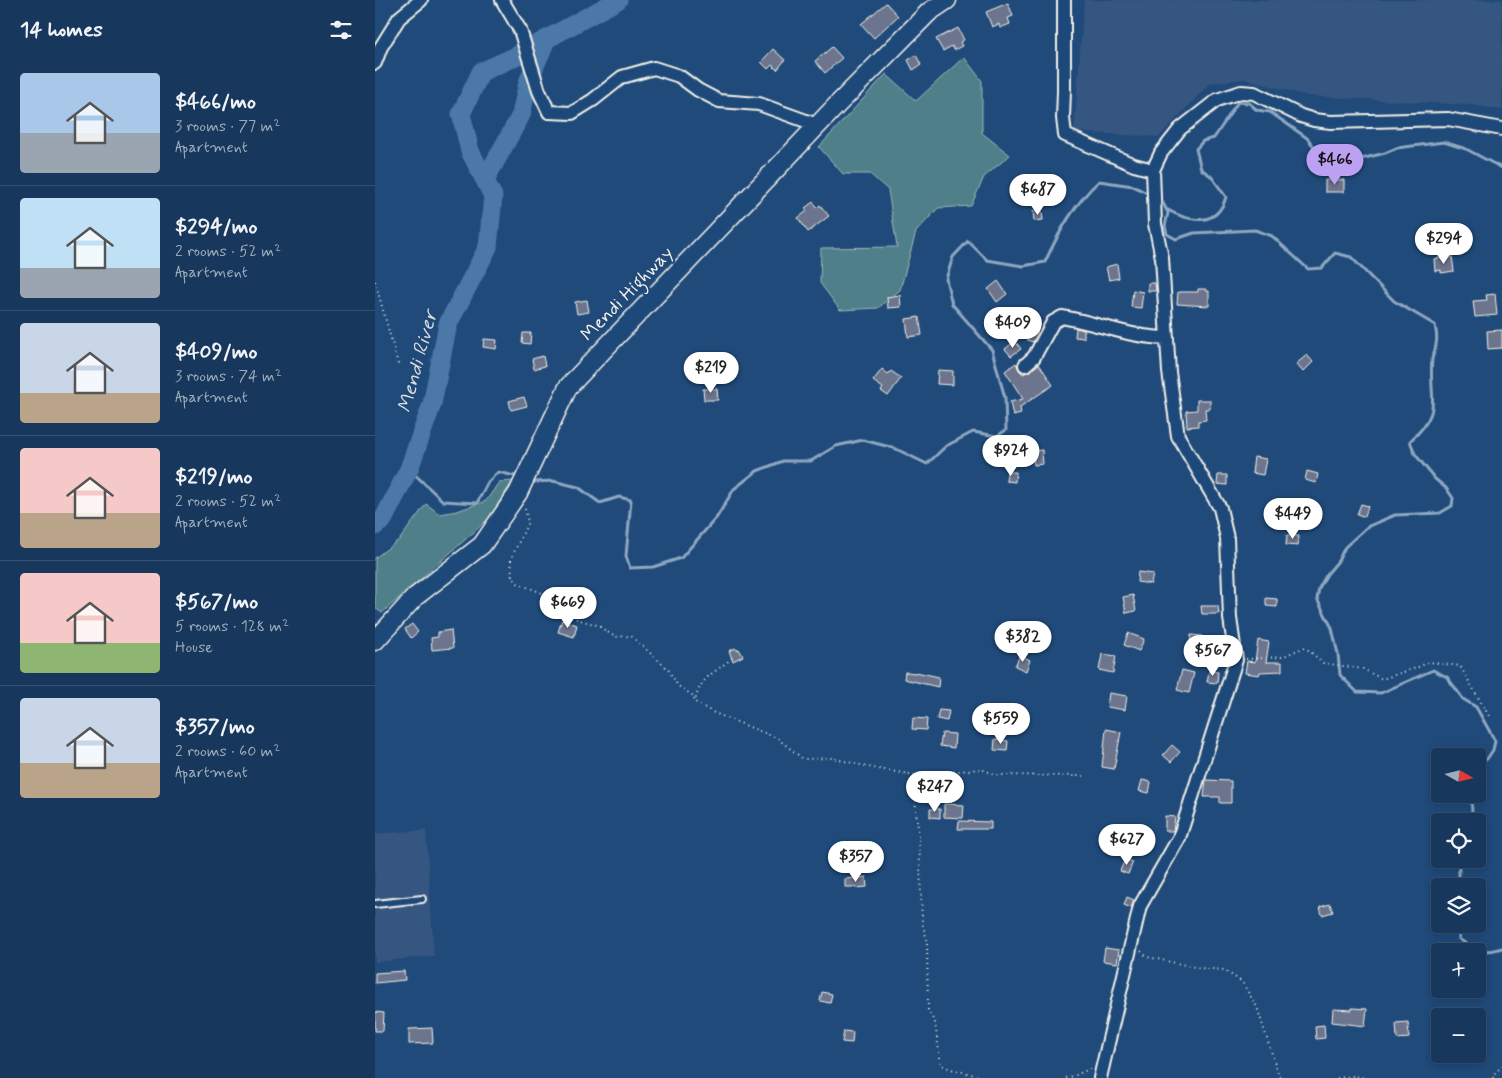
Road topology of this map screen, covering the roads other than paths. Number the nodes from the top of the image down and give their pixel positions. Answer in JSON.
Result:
{"nodes":[{"id":1,"x":421,"y":0,"type":"edge"},
{"id":2,"x":502,"y":0,"type":"edge"},
{"id":3,"x":947,"y":0,"type":"edge"},
{"id":4,"x":1064,"y":0,"type":"edge"},
{"id":5,"x":375,"y":63,"type":"edge"},
{"id":6,"x":817,"y":125,"type":"junction"},
{"id":7,"x":1502,"y":129,"type":"edge"},
{"id":8,"x":1153,"y":170,"type":"junction"},
{"id":9,"x":1167,"y":338,"type":"junction"},
{"id":10,"x":1025,"y":365,"type":"dead end"},
{"id":11,"x":375,"y":641,"type":"edge"},
{"id":12,"x":422,"y":899,"type":"dead end"},
{"id":13,"x":375,"y":904,"type":"edge"},
{"id":14,"x":1101,"y":1073,"type":"edge"}],
"edges":[{"from":1,"to":5,"type":"street"},
{"from":2,"to":6,"type":"street"},
{"from":3,"to":6,"type":"main road","name":"Mendi Highway"},
{"from":4,"to":8,"type":"street"},
{"from":6,"to":11,"type":"main road","name":"Mendi Highway"},
{"from":7,"to":8,"type":"street"},
{"from":8,"to":9,"type":"street"},
{"from":9,"to":10,"type":"street"},
{"from":9,"to":14,"type":"street"},
{"from":12,"to":13,"type":"lane"}]}
